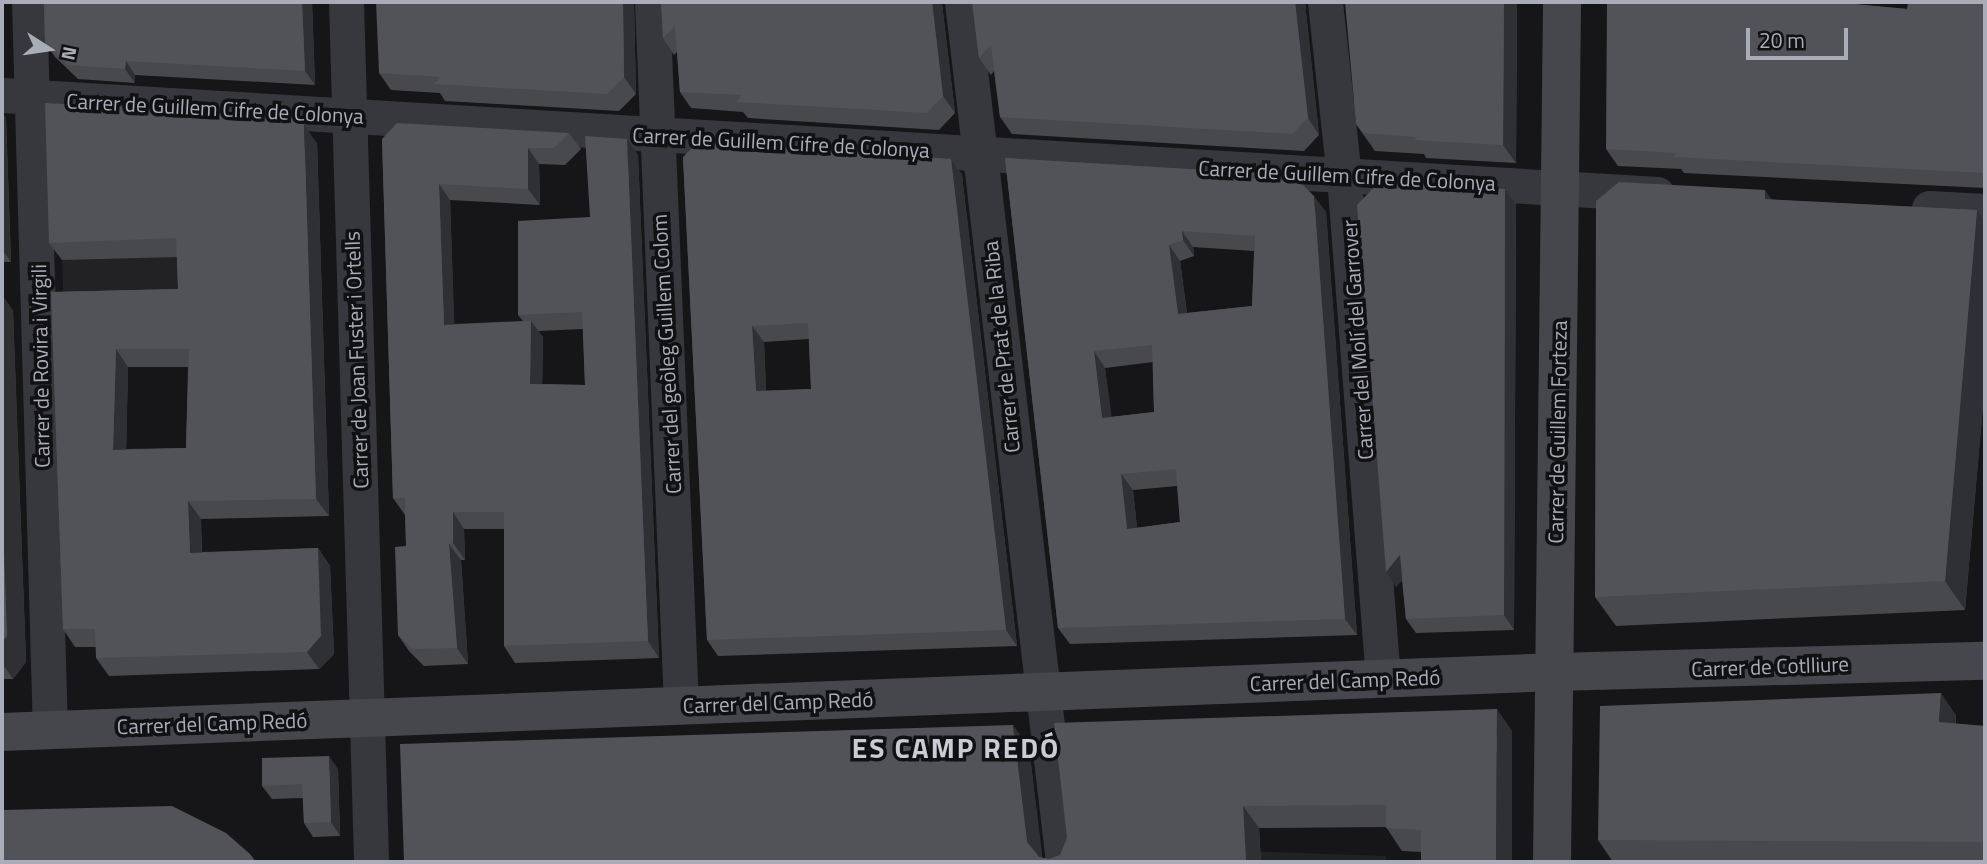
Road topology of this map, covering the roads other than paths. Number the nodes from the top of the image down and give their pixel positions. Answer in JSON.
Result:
{"nodes":[{"id":1,"x":29,"y":2,"type":"edge"},
{"id":2,"x":346,"y":2,"type":"edge"},
{"id":3,"x":652,"y":2,"type":"edge"},
{"id":4,"x":962,"y":2,"type":"edge"},
{"id":5,"x":1325,"y":2,"type":"edge"},
{"id":6,"x":1562,"y":2,"type":"edge"},
{"id":7,"x":18,"y":96,"type":"edge"},
{"id":8,"x":349,"y":116,"type":"junction"},
{"id":9,"x":656,"y":134,"type":"junction"},
{"id":10,"x":980,"y":153,"type":"junction"},
{"id":11,"x":1344,"y":176,"type":"junction"},
{"id":12,"x":1559,"y":188,"type":"junction"},
{"id":13,"x":1686,"y":195,"type":"edge"},
{"id":14,"x":1890,"y":206,"type":"edge"},
{"id":15,"x":1985,"y":211,"type":"edge"},
{"id":16,"x":1985,"y":657,"type":"edge"},
{"id":17,"x":1555,"y":672,"type":"junction"},
{"id":18,"x":1383,"y":678,"type":"junction"},
{"id":19,"x":1040,"y":692,"type":"junction"},
{"id":20,"x":681,"y":705,"type":"junction"},
{"id":21,"x":366,"y":717,"type":"junction"},
{"id":22,"x":50,"y":729,"type":"junction"},
{"id":23,"x":2,"y":732,"type":"edge"},
{"id":24,"x":371,"y":862,"type":"edge"},
{"id":25,"x":1063,"y":862,"type":"edge"},
{"id":26,"x":1552,"y":862,"type":"edge"}],
"edges":[{"from":1,"to":7,"type":"street","name":"Carrer de Rovira i Virgili"},
{"from":2,"to":8,"type":"street","name":"Carrer de Joan Fuster i Ortells"},
{"from":3,"to":9,"type":"street","name":"Carrer del geòleg Guillem Colom"},
{"from":4,"to":10,"type":"street","name":"Carrer de Prat de la Riba"},
{"from":5,"to":11,"type":"street","name":"Carrer del Molí del Garrover"},
{"from":6,"to":12,"type":"street","name":"Carrer de Guillem Forteza"},
{"from":7,"to":8,"type":"street","name":"Carrer de Guillem Cifre de Colonya"},
{"from":7,"to":22,"type":"street","name":"Carrer de Rovira i Virgili"},
{"from":8,"to":9,"type":"street","name":"Carrer de Guillem Cifre de Colonya"},
{"from":8,"to":21,"type":"street","name":"Carrer de Joan Fuster i Ortells"},
{"from":9,"to":10,"type":"street","name":"Carrer de Guillem Cifre de Colonya"},
{"from":9,"to":20,"type":"street","name":"Carrer del geòleg Guillem Colom"},
{"from":10,"to":11,"type":"street","name":"Carrer de Guillem Cifre de Colonya"},
{"from":10,"to":19,"type":"street","name":"Carrer de Prat de la Riba"},
{"from":11,"to":12,"type":"street","name":"Carrer de Guillem Cifre de Colonya"},
{"from":11,"to":18,"type":"street","name":"Carrer del Molí del Garrover"},
{"from":12,"to":13,"type":"street","name":"Carrer de Guillem Cifre de Colonya"},
{"from":12,"to":17,"type":"street","name":"Carrer de Guillem Forteza"},
{"from":14,"to":15,"type":"street"},
{"from":16,"to":17,"type":"street","name":"Carrer de Cotlliure"},
{"from":17,"to":18,"type":"street","name":"Carrer del Camp Redó"},
{"from":17,"to":26,"type":"street","name":"Carrer de Guillem Forteza"},
{"from":18,"to":19,"type":"street","name":"Carrer del Camp Redó"},
{"from":19,"to":20,"type":"street","name":"Carrer del Camp Redó"},
{"from":19,"to":25,"type":"street","name":"Carrer de Prat de la Riba"},
{"from":20,"to":21,"type":"street","name":"Carrer del Camp Redó"},
{"from":21,"to":22,"type":"street","name":"Carrer del Camp Redó"},
{"from":21,"to":24,"type":"street","name":"Carrer de Joan Fuster i Ortells"},
{"from":22,"to":23,"type":"street","name":"Carrer del Camp Redó"}]}
